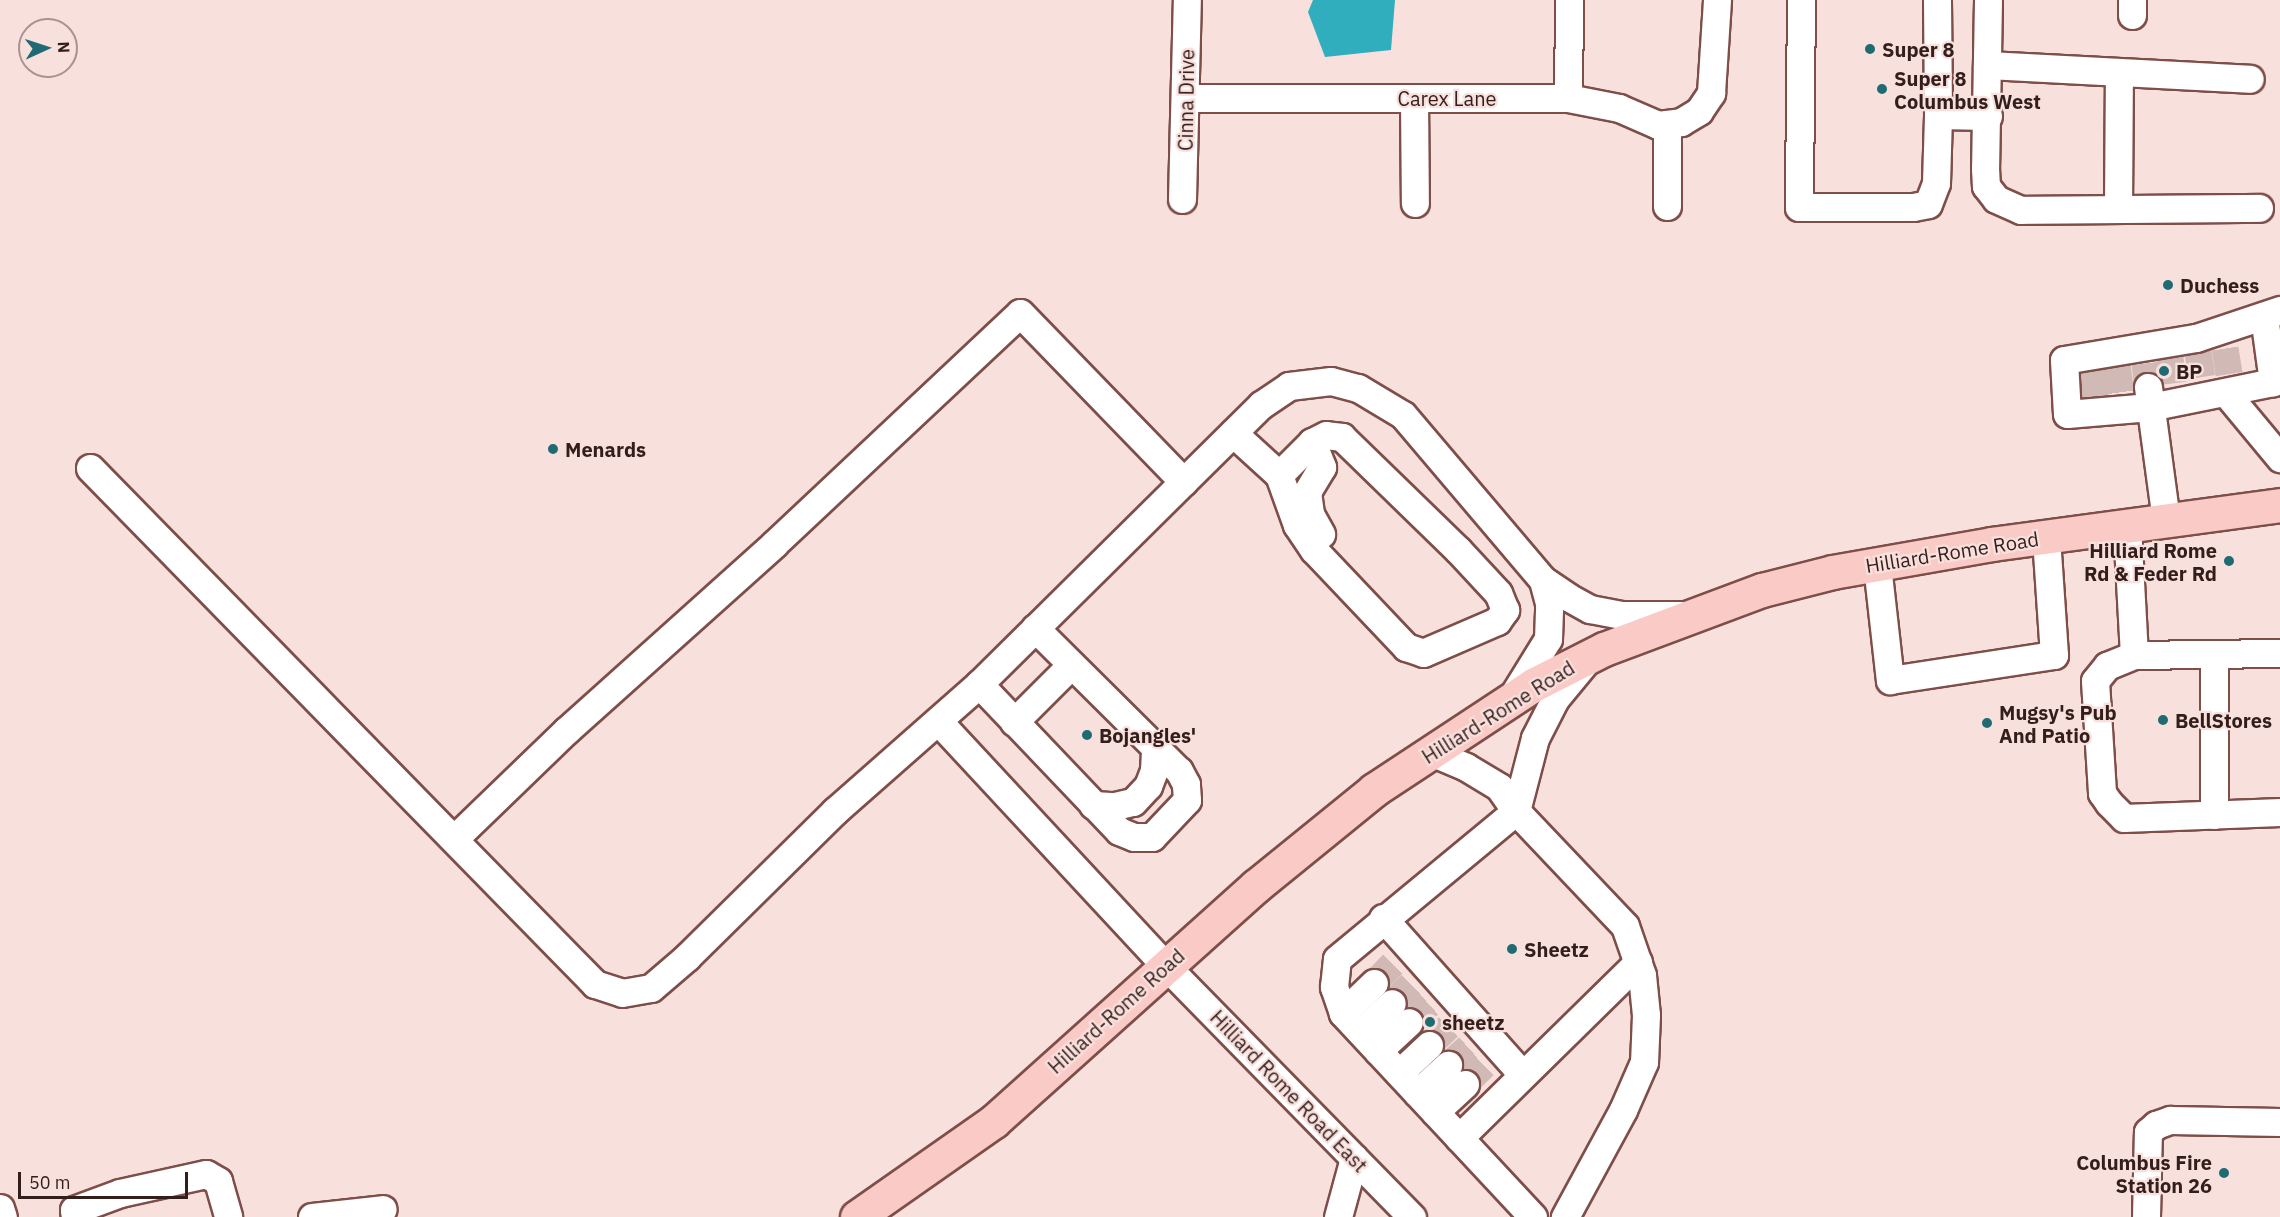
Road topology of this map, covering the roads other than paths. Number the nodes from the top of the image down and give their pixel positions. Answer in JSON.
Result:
{"nodes":[{"id":1,"x":1187,"y":0,"type":"edge"},
{"id":2,"x":1569,"y":0,"type":"edge"},
{"id":3,"x":1717,"y":0,"type":"edge"},
{"id":4,"x":1802,"y":0,"type":"edge"},
{"id":5,"x":1937,"y":0,"type":"edge"},
{"id":6,"x":1988,"y":0,"type":"edge"},
{"id":7,"x":1987,"y":65,"type":"junction"},
{"id":8,"x":2119,"y":72,"type":"junction"},
{"id":9,"x":2250,"y":80,"type":"dead end"},
{"id":10,"x":1187,"y":98,"type":"junction"},
{"id":11,"x":1414,"y":98,"type":"junction"},
{"id":12,"x":1568,"y":98,"type":"junction"},
{"id":13,"x":1938,"y":115,"type":"junction"},
{"id":14,"x":1988,"y":116,"type":"junction"},
{"id":15,"x":1667,"y":124,"type":"junction"},
{"id":16,"x":1182,"y":199,"type":"dead end"},
{"id":17,"x":1415,"y":203,"type":"dead end"},
{"id":18,"x":1668,"y":206,"type":"dead end"},
{"id":19,"x":2259,"y":208,"type":"dead end"},
{"id":20,"x":2118,"y":209,"type":"junction"},
{"id":21,"x":2272,"y":313,"type":"edge"},
{"id":22,"x":2213,"y":375,"type":"junction"},
{"id":23,"x":2133,"y":378,"type":"junction"},
{"id":24,"x":1233,"y":433,"type":"junction"},
{"id":25,"x":1312,"y":442,"type":"junction"},
{"id":26,"x":2280,"y":458,"type":"edge"},
{"id":27,"x":90,"y":468,"type":"dead end"},
{"id":28,"x":1279,"y":475,"type":"junction"},
{"id":29,"x":1184,"y":482,"type":"junction"},
{"id":30,"x":2280,"y":505,"type":"edge"},
{"id":31,"x":1490,"y":517,"type":"junction"},
{"id":32,"x":2166,"y":520,"type":"junction"},
{"id":33,"x":2127,"y":526,"type":"junction"},
{"id":34,"x":2046,"y":537,"type":"junction"},
{"id":35,"x":1458,"y":550,"type":"junction"},
{"id":36,"x":1877,"y":565,"type":"junction"},
{"id":37,"x":1543,"y":580,"type":"junction"},
{"id":38,"x":1699,"y":614,"type":"junction"},
{"id":39,"x":1035,"y":628,"type":"junction"},
{"id":40,"x":1399,"y":640,"type":"junction"},
{"id":41,"x":2280,"y":653,"type":"edge"},
{"id":42,"x":2214,"y":654,"type":"junction"},
{"id":43,"x":1592,"y":655,"type":"junction"},
{"id":44,"x":2134,"y":656,"type":"junction"},
{"id":45,"x":1071,"y":665,"type":"junction"},
{"id":46,"x":979,"y":684,"type":"junction"},
{"id":47,"x":1509,"y":701,"type":"junction"},
{"id":48,"x":939,"y":722,"type":"junction"},
{"id":49,"x":1014,"y":722,"type":"junction"},
{"id":50,"x":1155,"y":749,"type":"junction"},
{"id":51,"x":1431,"y":752,"type":"junction"},
{"id":52,"x":1093,"y":805,"type":"junction"},
{"id":53,"x":1516,"y":811,"type":"junction"},
{"id":54,"x":2280,"y":812,"type":"edge"},
{"id":55,"x":2214,"y":815,"type":"junction"},
{"id":56,"x":455,"y":838,"type":"junction"},
{"id":57,"x":1383,"y":918,"type":"junction"},
{"id":58,"x":1638,"y":962,"type":"junction"},
{"id":59,"x":1165,"y":965,"type":"junction"},
{"id":60,"x":1374,"y":983,"type":"tunnel mouth"},
{"id":61,"x":1400,"y":1013,"type":"tunnel mouth"},
{"id":62,"x":1360,"y":1032,"type":"junction"},
{"id":63,"x":1429,"y":1045,"type":"tunnel mouth"},
{"id":64,"x":1399,"y":1073,"type":"junction"},
{"id":65,"x":1456,"y":1074,"type":"tunnel mouth"},
{"id":66,"x":1523,"y":1075,"type":"junction"},
{"id":67,"x":1426,"y":1102,"type":"junction"},
{"id":68,"x":2280,"y":1122,"type":"edge"},
{"id":69,"x":1459,"y":1138,"type":"junction"},
{"id":70,"x":1354,"y":1158,"type":"junction"},
{"id":71,"x":0,"y":1208,"type":"edge"},
{"id":72,"x":383,"y":1209,"type":"dead end"},
{"id":73,"x":3,"y":1217,"type":"edge"},
{"id":74,"x":75,"y":1217,"type":"edge"},
{"id":75,"x":228,"y":1217,"type":"edge"},
{"id":76,"x":312,"y":1217,"type":"edge"},
{"id":77,"x":857,"y":1217,"type":"edge"},
{"id":78,"x":1338,"y":1217,"type":"edge"},
{"id":79,"x":1412,"y":1217,"type":"edge"},
{"id":80,"x":1533,"y":1217,"type":"edge"},
{"id":81,"x":1565,"y":1217,"type":"edge"},
{"id":82,"x":2146,"y":1217,"type":"edge"}],
"edges":[{"from":1,"to":10,"type":"street","name":"Cinna Drive"},
{"from":2,"to":12,"type":"street"},
{"from":3,"to":15,"type":"street"},
{"from":4,"to":13,"type":"street"},
{"from":5,"to":13,"type":"street"},
{"from":6,"to":7,"type":"street"},
{"from":7,"to":8,"type":"street"},
{"from":7,"to":14,"type":"street"},
{"from":8,"to":9,"type":"street"},
{"from":8,"to":20,"type":"street"},
{"from":10,"to":11,"type":"street","name":"Carex Lane"},
{"from":10,"to":16,"type":"street","name":"Cinna Drive"},
{"from":11,"to":12,"type":"street","name":"Carex Lane"},
{"from":11,"to":17,"type":"street"},
{"from":12,"to":15,"type":"street","name":"Carex Lane"},
{"from":13,"to":14,"type":"street"},
{"from":14,"to":20,"type":"street"},
{"from":15,"to":18,"type":"street"},
{"from":19,"to":20,"type":"street"},
{"from":21,"to":22,"type":"street"},
{"from":21,"to":22,"type":"street"},
{"from":22,"to":23,"type":"street"},
{"from":22,"to":23,"type":"street"},
{"from":22,"to":26,"type":"street"},
{"from":23,"to":32,"type":"street"},
{"from":24,"to":28,"type":"street"},
{"from":24,"to":29,"type":"street"},
{"from":24,"to":31,"type":"street"},
{"from":25,"to":28,"type":"street"},
{"from":25,"to":35,"type":"street"},
{"from":25,"to":40,"type":"street"},
{"from":27,"to":56,"type":"street"},
{"from":28,"to":40,"type":"street"},
{"from":29,"to":39,"type":"street"},
{"from":29,"to":56,"type":"street"},
{"from":30,"to":32,"type":"main road","name":"Hilliard-Rome Road"},
{"from":31,"to":35,"type":"street"},
{"from":31,"to":37,"type":"street"},
{"from":32,"to":33,"type":"main road","name":"Hilliard-Rome Road"},
{"from":33,"to":34,"type":"main road","name":"Hilliard-Rome Road"},
{"from":33,"to":44,"type":"street"},
{"from":34,"to":36,"type":"main road","name":"Hilliard-Rome Road"},
{"from":34,"to":36,"type":"street"},
{"from":35,"to":40,"type":"street"},
{"from":36,"to":38,"type":"main road","name":"Hilliard-Rome Road"},
{"from":37,"to":38,"type":"street"},
{"from":37,"to":47,"type":"street"},
{"from":38,"to":43,"type":"main road","name":"Hilliard-Rome Road"},
{"from":39,"to":45,"type":"street"},
{"from":39,"to":46,"type":"street"},
{"from":41,"to":42,"type":"street"},
{"from":42,"to":44,"type":"street"},
{"from":42,"to":55,"type":"street"},
{"from":43,"to":47,"type":"main road","name":"Hilliard-Rome Road"},
{"from":43,"to":53,"type":"street"},
{"from":44,"to":55,"type":"street"},
{"from":45,"to":49,"type":"street"},
{"from":45,"to":50,"type":"street"},
{"from":46,"to":48,"type":"street"},
{"from":46,"to":49,"type":"street"},
{"from":47,"to":51,"type":"main road","name":"Hilliard-Rome Road"},
{"from":48,"to":56,"type":"street"},
{"from":48,"to":59,"type":"street","name":"Hilliard Rome Road East"},
{"from":49,"to":52,"type":"street"},
{"from":50,"to":52,"type":"street"},
{"from":50,"to":52,"type":"street"},
{"from":51,"to":53,"type":"street"},
{"from":51,"to":59,"type":"main road","name":"Hilliard-Rome Road"},
{"from":53,"to":57,"type":"street"},
{"from":53,"to":58,"type":"street"},
{"from":54,"to":55,"type":"street"},
{"from":57,"to":62,"type":"street"},
{"from":57,"to":66,"type":"street"},
{"from":58,"to":66,"type":"street"},
{"from":58,"to":81,"type":"street"},
{"from":59,"to":70,"type":"street","name":"Hilliard Rome Road East"},
{"from":59,"to":77,"type":"main road","name":"Hilliard-Rome Road"},
{"from":60,"to":62,"type":"street"},
{"from":61,"to":62,"type":"street"},
{"from":62,"to":64,"type":"street"},
{"from":63,"to":64,"type":"street"},
{"from":64,"to":67,"type":"street"},
{"from":65,"to":67,"type":"street"},
{"from":66,"to":69,"type":"street"},
{"from":67,"to":69,"type":"street"},
{"from":68,"to":82,"type":"street"},
{"from":69,"to":80,"type":"street"},
{"from":70,"to":78,"type":"street"},
{"from":70,"to":79,"type":"street","name":"Hilliard Rome Road East"},
{"from":71,"to":73,"type":"street"},
{"from":72,"to":76,"type":"street"},
{"from":74,"to":75,"type":"street"}]}
